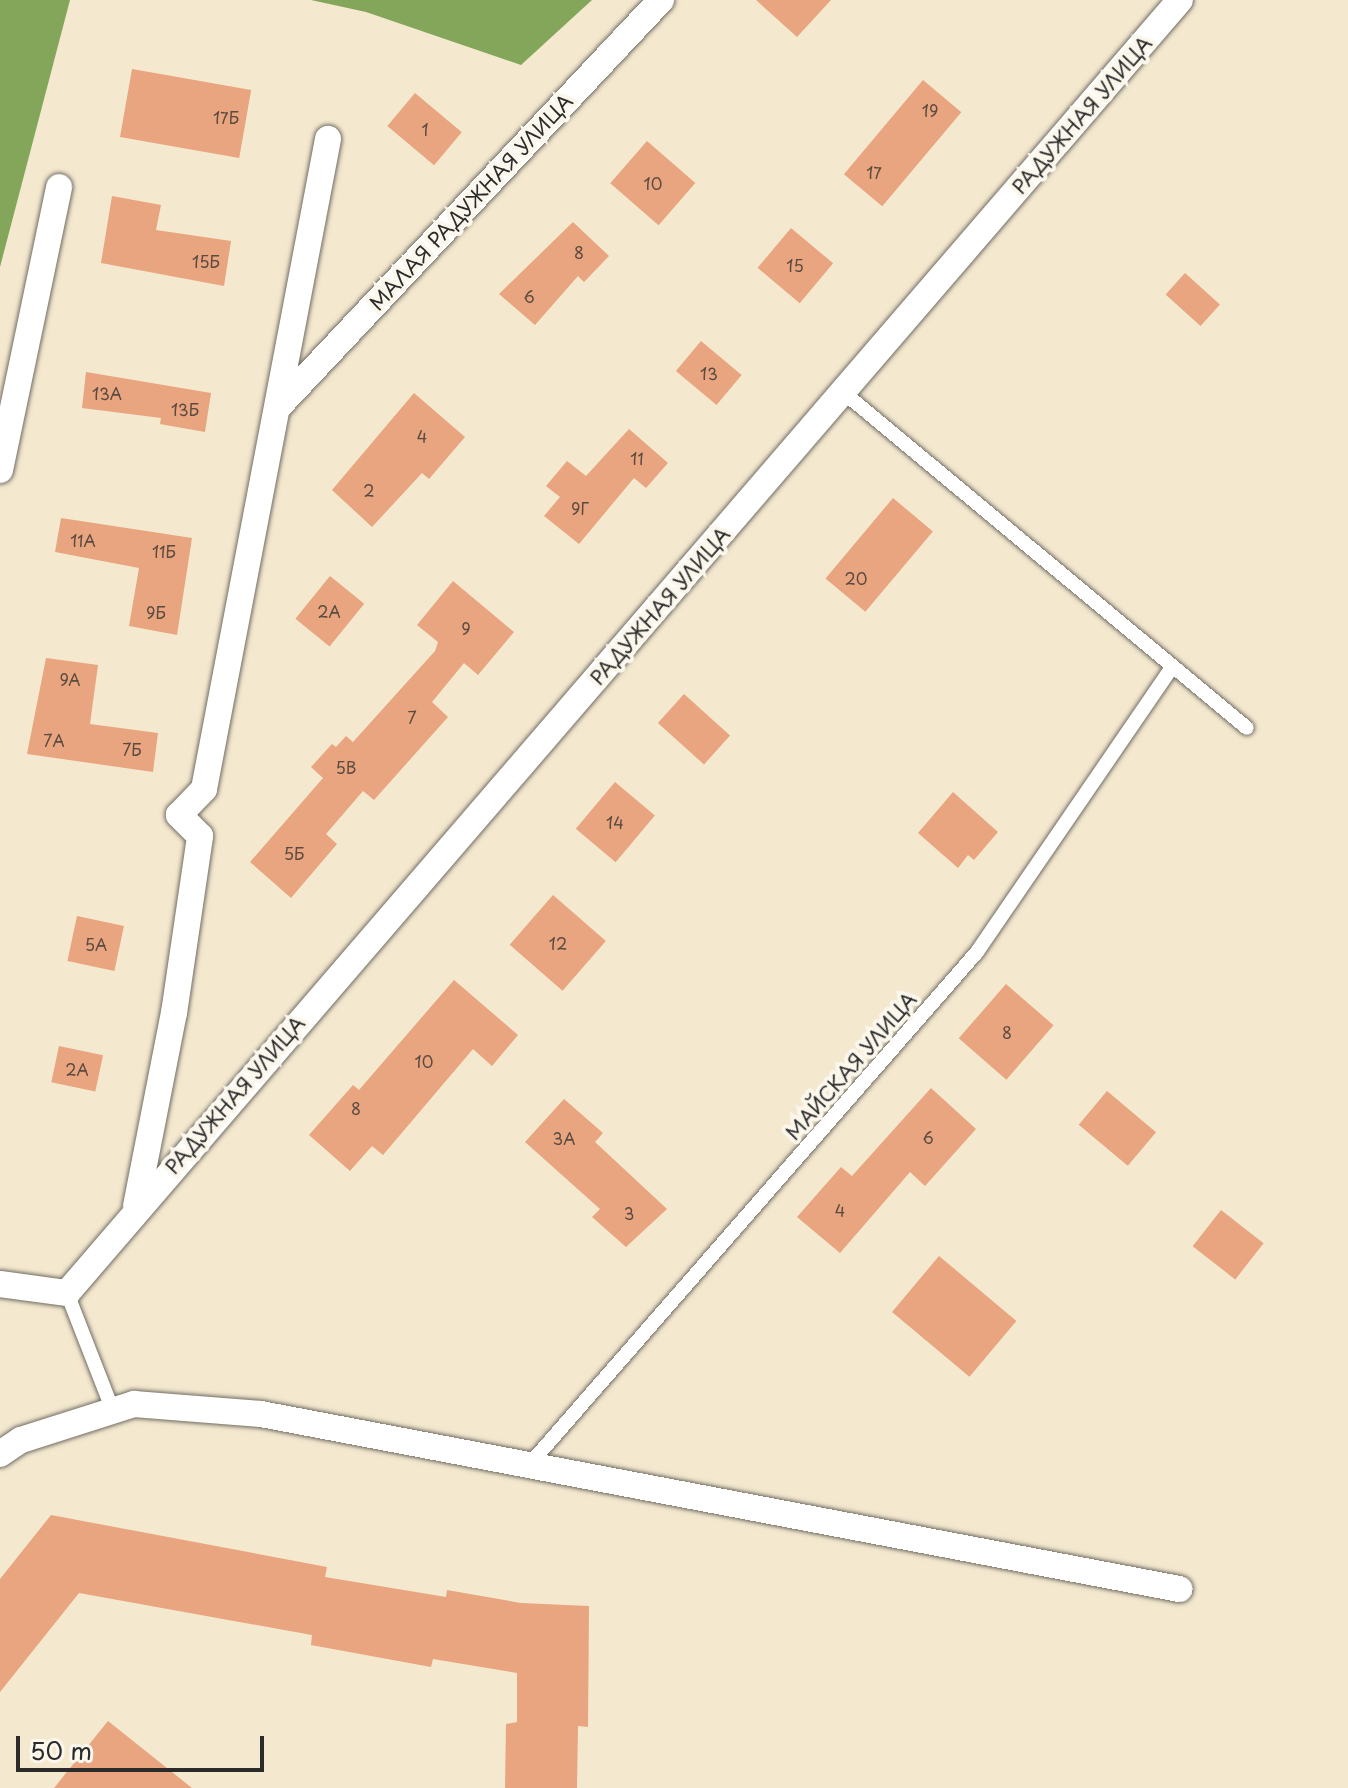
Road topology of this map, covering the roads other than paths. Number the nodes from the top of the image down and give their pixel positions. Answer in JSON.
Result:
{"nodes":[{"id":1,"x":661,"y":0,"type":"edge"},
{"id":2,"x":1180,"y":0,"type":"edge"},
{"id":3,"x":328,"y":139,"type":"dead end"},
{"id":4,"x":59,"y":187,"type":"dead end"},
{"id":5,"x":843,"y":392,"type":"junction"},
{"id":6,"x":280,"y":405,"type":"junction"},
{"id":7,"x":0,"y":470,"type":"edge"},
{"id":8,"x":1171,"y":669,"type":"junction"},
{"id":9,"x":1247,"y":728,"type":"dead end"},
{"id":10,"x":136,"y":1209,"type":"junction"},
{"id":11,"x":0,"y":1284,"type":"edge"},
{"id":12,"x":67,"y":1293,"type":"junction"},
{"id":13,"x":113,"y":1411,"type":"junction"},
{"id":14,"x":0,"y":1454,"type":"edge"},
{"id":15,"x":529,"y":1465,"type":"junction"},
{"id":16,"x":1179,"y":1589,"type":"dead end"}],
"edges":[{"from":1,"to":6,"type":"street","name":"МАЛАЯ РАДУЖНАЯ УЛИЦА"},
{"from":2,"to":5,"type":"street","name":"РАДУЖНАЯ УЛИЦА"},
{"from":3,"to":6,"type":"street"},
{"from":4,"to":7,"type":"street"},
{"from":5,"to":8,"type":"lane"},
{"from":5,"to":10,"type":"street","name":"РАДУЖНАЯ УЛИЦА"},
{"from":6,"to":10,"type":"street"},
{"from":8,"to":9,"type":"lane"},
{"from":8,"to":15,"type":"lane","name":"МАЙСКАЯ УЛИЦА"},
{"from":10,"to":12,"type":"street","name":"РАДУЖНАЯ УЛИЦА"},
{"from":11,"to":12,"type":"street"},
{"from":12,"to":13,"type":"lane"},
{"from":13,"to":14,"type":"street"},
{"from":13,"to":15,"type":"street"},
{"from":15,"to":16,"type":"street"}]}
